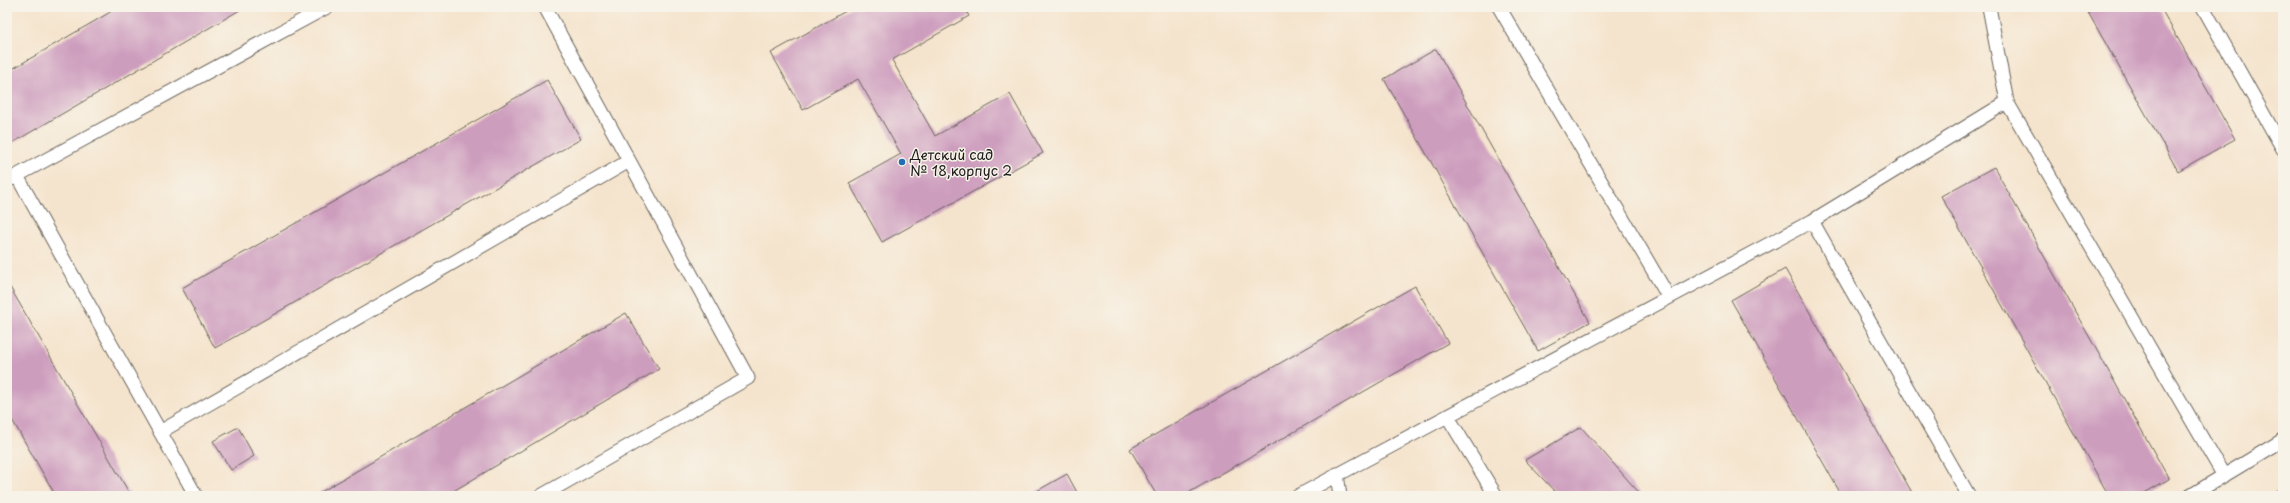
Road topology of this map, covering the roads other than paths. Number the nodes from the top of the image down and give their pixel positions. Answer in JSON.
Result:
{"nodes":[{"id":1,"x":327,"y":7,"type":"edge"},
{"id":2,"x":545,"y":7,"type":"edge"},
{"id":3,"x":1499,"y":7,"type":"edge"},
{"id":4,"x":1988,"y":7,"type":"edge"},
{"id":5,"x":2203,"y":7,"type":"edge"},
{"id":6,"x":2007,"y":102,"type":"junction"},
{"id":7,"x":2283,"y":149,"type":"edge"},
{"id":8,"x":629,"y":161,"type":"junction"},
{"id":9,"x":12,"y":179,"type":"edge"},
{"id":10,"x":1812,"y":221,"type":"junction"},
{"id":11,"x":1668,"y":296,"type":"junction"},
{"id":12,"x":1448,"y":417,"type":"junction"},
{"id":13,"x":160,"y":432,"type":"junction"},
{"id":14,"x":2283,"y":440,"type":"edge"},
{"id":15,"x":1337,"y":474,"type":"junction"},
{"id":16,"x":2224,"y":476,"type":"junction"},
{"id":17,"x":196,"y":496,"type":"edge"},
{"id":18,"x":541,"y":496,"type":"edge"},
{"id":19,"x":1298,"y":496,"type":"edge"},
{"id":20,"x":1340,"y":496,"type":"edge"},
{"id":21,"x":1496,"y":496,"type":"edge"},
{"id":22,"x":1969,"y":496,"type":"edge"},
{"id":23,"x":2190,"y":496,"type":"edge"}],
"edges":[{"from":1,"to":9,"type":"lane"},
{"from":2,"to":8,"type":"lane"},
{"from":3,"to":11,"type":"lane"},
{"from":4,"to":6,"type":"lane"},
{"from":5,"to":7,"type":"lane"},
{"from":6,"to":10,"type":"lane"},
{"from":6,"to":16,"type":"lane"},
{"from":8,"to":13,"type":"lane"},
{"from":8,"to":18,"type":"lane"},
{"from":9,"to":13,"type":"lane"},
{"from":10,"to":11,"type":"lane"},
{"from":10,"to":22,"type":"lane"},
{"from":11,"to":12,"type":"lane"},
{"from":12,"to":15,"type":"lane"},
{"from":12,"to":21,"type":"lane"},
{"from":13,"to":17,"type":"lane"},
{"from":14,"to":16,"type":"lane"},
{"from":15,"to":19,"type":"lane"},
{"from":15,"to":20,"type":"lane"},
{"from":16,"to":23,"type":"lane"}]}
